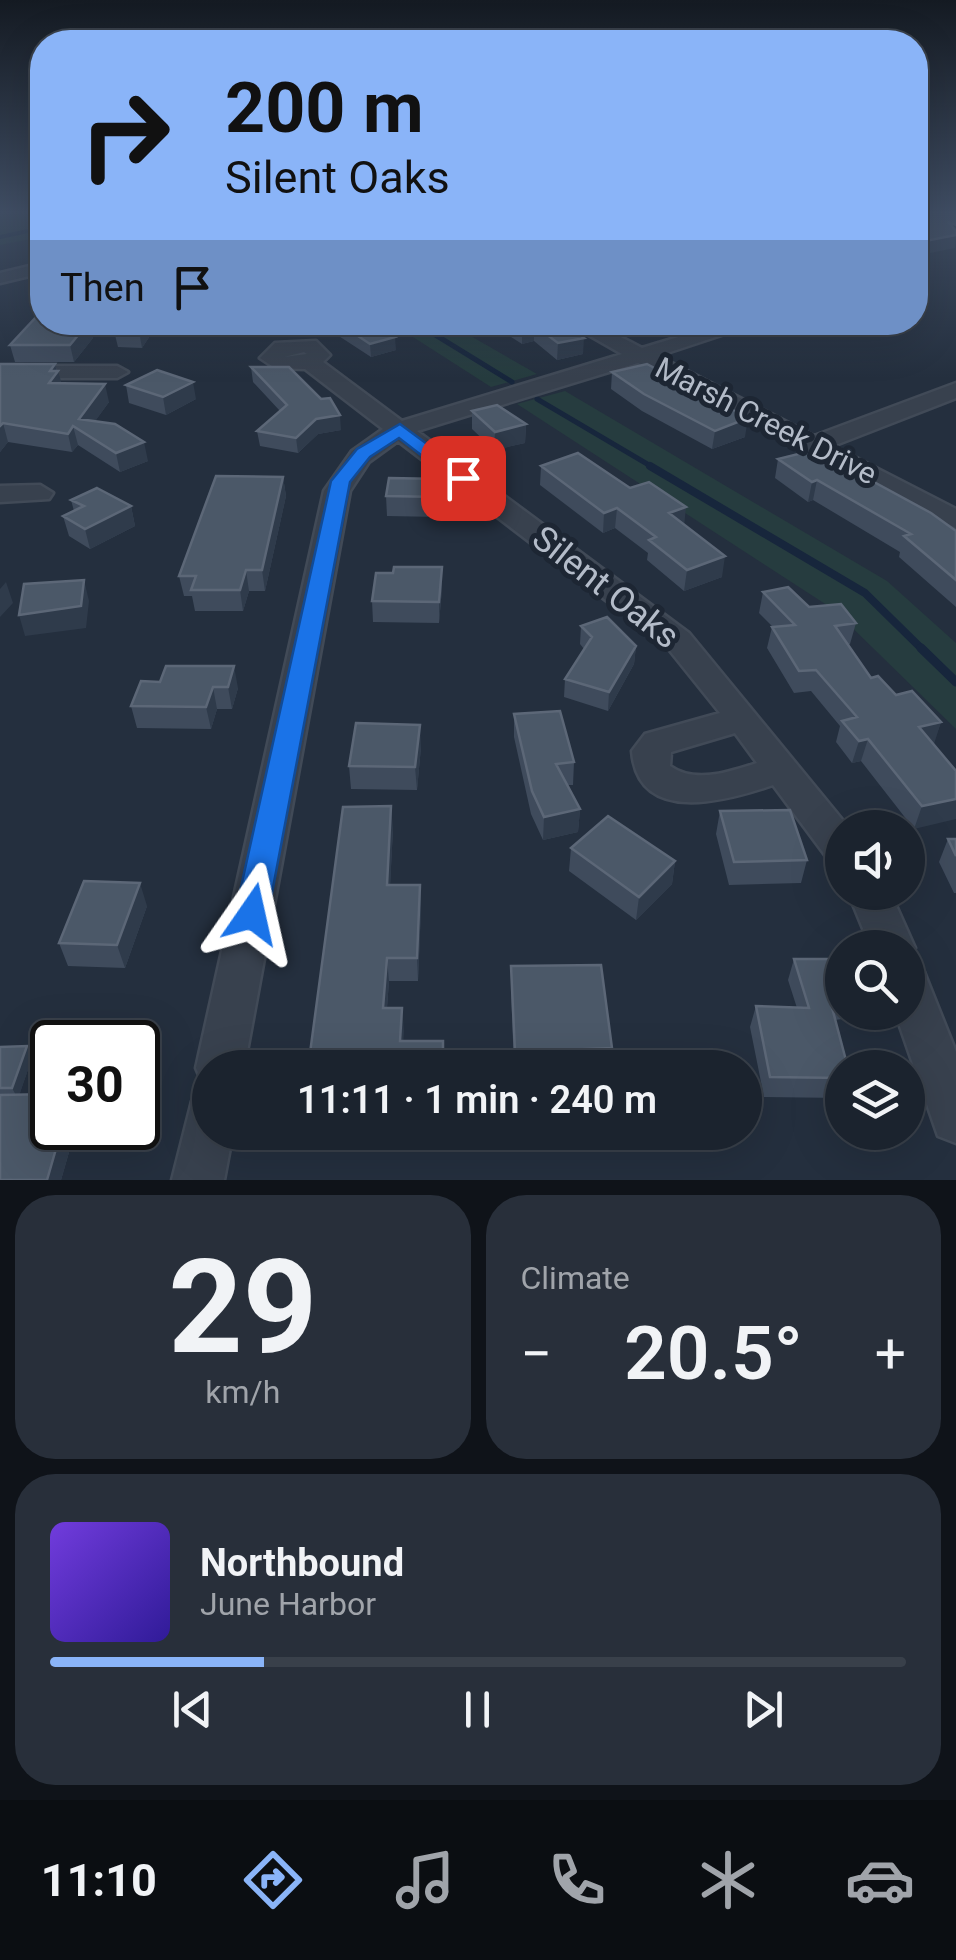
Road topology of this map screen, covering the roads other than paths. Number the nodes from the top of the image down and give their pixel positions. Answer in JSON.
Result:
{"nodes":[{"id":1,"x":30,"y":271,"type":"edge"},
{"id":2,"x":0,"y":278,"type":"edge"},
{"id":3,"x":600,"y":335,"type":"edge"},
{"id":4,"x":709,"y":335,"type":"edge"},
{"id":5,"x":640,"y":356,"type":"junction"},
{"id":6,"x":310,"y":362,"type":"dead end"},
{"id":7,"x":0,"y":372,"type":"edge"},
{"id":8,"x":117,"y":372,"type":"dead end"},
{"id":9,"x":956,"y":390,"type":"edge"},
{"id":10,"x":400,"y":430,"type":"junction"},
{"id":11,"x":813,"y":445,"type":"junction"},
{"id":12,"x":40,"y":493,"type":"dead end"},
{"id":13,"x":0,"y":494,"type":"edge"},
{"id":14,"x":956,"y":520,"type":"edge"},
{"id":15,"x":742,"y":719,"type":"junction"},
{"id":16,"x":782,"y":770,"type":"junction"},
{"id":17,"x":825,"y":826,"type":"edge"},
{"id":18,"x":924,"y":1030,"type":"edge"},
{"id":19,"x":224,"y":1050,"type":"edge"},
{"id":20,"x":956,"y":1118,"type":"edge"},
{"id":21,"x":204,"y":1150,"type":"edge"},
{"id":22,"x":198,"y":1180,"type":"edge"}],
"edges":[{"from":1,"to":2,"type":"street"},
{"from":3,"to":5,"type":"street","name":"Marsh Creek Drive"},
{"from":4,"to":5,"type":"street"},
{"from":5,"to":10,"type":"street"},
{"from":5,"to":11,"type":"street","name":"Marsh Creek Drive"},
{"from":6,"to":10,"type":"street","name":"Silent Oaks"},
{"from":7,"to":8,"type":"street"},
{"from":9,"to":11,"type":"street"},
{"from":10,"to":15,"type":"street","name":"Silent Oaks"},
{"from":10,"to":19,"type":"street"},
{"from":11,"to":14,"type":"street","name":"Marsh Creek Drive"},
{"from":12,"to":13,"type":"street"},
{"from":15,"to":16,"type":"street","name":"Silent Oaks"},
{"from":15,"to":16,"type":"street"},
{"from":16,"to":17,"type":"street","name":"Silent Oaks"},
{"from":18,"to":20,"type":"street"},
{"from":21,"to":22,"type":"street"}]}
